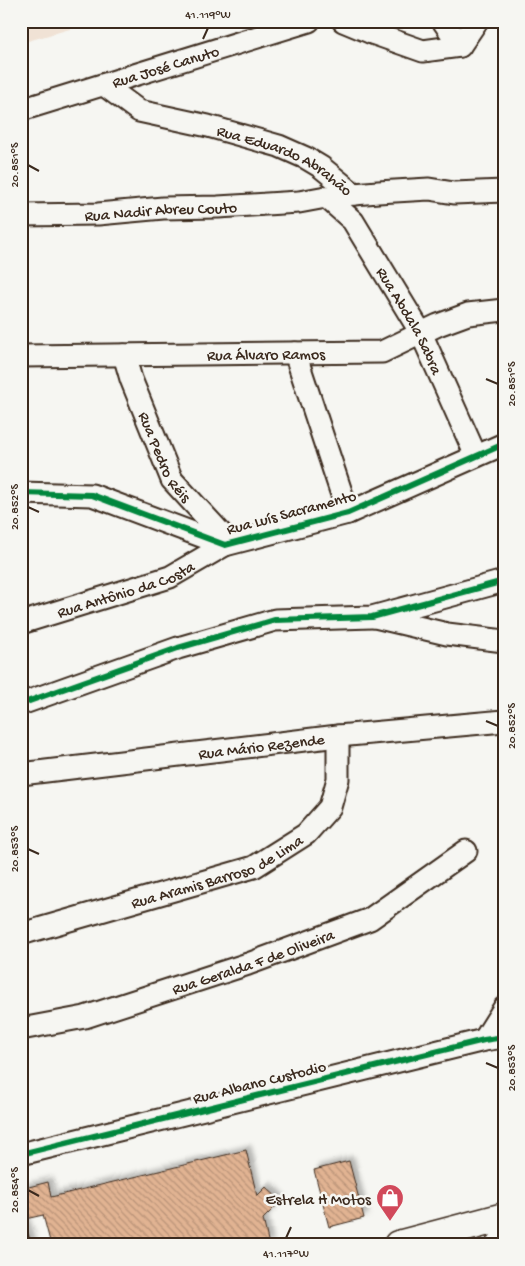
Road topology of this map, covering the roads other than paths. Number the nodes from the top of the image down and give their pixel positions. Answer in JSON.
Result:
{"nodes":[{"id":1,"x":309,"y":21,"type":"edge"},
{"id":2,"x":343,"y":21,"type":"edge"},
{"id":3,"x":443,"y":21,"type":"edge"},
{"id":4,"x":477,"y":21,"type":"edge"},
{"id":5,"x":367,"y":27,"type":"edge"},
{"id":6,"x":460,"y":46,"type":"junction"},
{"id":7,"x":104,"y":84,"type":"junction"},
{"id":8,"x":21,"y":110,"type":"edge"},
{"id":9,"x":504,"y":191,"type":"edge"},
{"id":10,"x":354,"y":194,"type":"junction"},
{"id":11,"x":326,"y":197,"type":"junction"},
{"id":12,"x":21,"y":215,"type":"edge"},
{"id":13,"x":504,"y":310,"type":"edge"},
{"id":14,"x":421,"y":333,"type":"junction"},
{"id":15,"x":295,"y":353,"type":"junction"},
{"id":16,"x":124,"y":355,"type":"junction"},
{"id":17,"x":21,"y":356,"type":"edge"},
{"id":18,"x":504,"y":444,"type":"edge"},
{"id":19,"x":476,"y":456,"type":"junction"},
{"id":20,"x":21,"y":493,"type":"edge"},
{"id":21,"x":348,"y":513,"type":"junction"},
{"id":22,"x":227,"y":544,"type":"junction"},
{"id":23,"x":504,"y":581,"type":"edge"},
{"id":24,"x":372,"y":617,"type":"junction"},
{"id":25,"x":21,"y":623,"type":"edge"},
{"id":26,"x":504,"y":641,"type":"edge"},
{"id":27,"x":21,"y":704,"type":"edge"},
{"id":28,"x":504,"y":721,"type":"edge"},
{"id":29,"x":338,"y":736,"type":"junction"},
{"id":30,"x":21,"y":774,"type":"edge"},
{"id":31,"x":466,"y":851,"type":"dead end"},
{"id":32,"x":21,"y":934,"type":"edge"},
{"id":33,"x":504,"y":1008,"type":"edge"},
{"id":34,"x":21,"y":1029,"type":"edge"},
{"id":35,"x":494,"y":1039,"type":"edge"},
{"id":36,"x":21,"y":1154,"type":"edge"},
{"id":37,"x":504,"y":1217,"type":"edge"},
{"id":38,"x":398,"y":1245,"type":"edge"}],
"edges":[{"from":1,"to":7,"type":"street","name":"Rua José Canuto"},
{"from":2,"to":5,"type":"street"},
{"from":3,"to":6,"type":"street"},
{"from":4,"to":6,"type":"street"},
{"from":5,"to":6,"type":"street"},
{"from":7,"to":8,"type":"street","name":"Rua José Canuto"},
{"from":7,"to":10,"type":"street","name":"Rua Eduardo Abrahão"},
{"from":9,"to":10,"type":"street","name":"Rua Eduardo Abrahão"},
{"from":10,"to":11,"type":"street"},
{"from":11,"to":12,"type":"street","name":"Rua Nadir Abreu Couto"},
{"from":11,"to":14,"type":"street","name":"Rua Abdala Sabra"},
{"from":13,"to":14,"type":"street","name":"Rua Álvaro Ramos"},
{"from":14,"to":15,"type":"street","name":"Rua Álvaro Ramos"},
{"from":14,"to":19,"type":"street","name":"Rua Abdala Sabra"},
{"from":15,"to":16,"type":"street","name":"Rua Álvaro Ramos"},
{"from":15,"to":21,"type":"street"},
{"from":16,"to":17,"type":"street","name":"Rua Álvaro Ramos"},
{"from":16,"to":22,"type":"street","name":"Rua Pedro Réis"},
{"from":18,"to":19,"type":"street","name":"Rua Luís Sacramento"},
{"from":19,"to":21,"type":"street","name":"Rua Luís Sacramento"},
{"from":20,"to":22,"type":"street","name":"Rua Luís Sacramento"},
{"from":21,"to":22,"type":"street","name":"Rua Luís Sacramento"},
{"from":22,"to":25,"type":"street","name":"Rua Antônio da Costa"},
{"from":23,"to":24,"type":"street"},
{"from":24,"to":26,"type":"street"},
{"from":24,"to":27,"type":"street"},
{"from":28,"to":29,"type":"street","name":"Rua Mário Rezende"},
{"from":29,"to":30,"type":"street","name":"Rua Mário Rezende"},
{"from":29,"to":32,"type":"street","name":"Rua Aramis Barroso de Lima"},
{"from":31,"to":34,"type":"street","name":"Rua Geralda F de Oliveira"},
{"from":33,"to":35,"type":"street"},
{"from":35,"to":36,"type":"street","name":"Rua Albano Custodio"},
{"from":37,"to":38,"type":"main road"}]}
